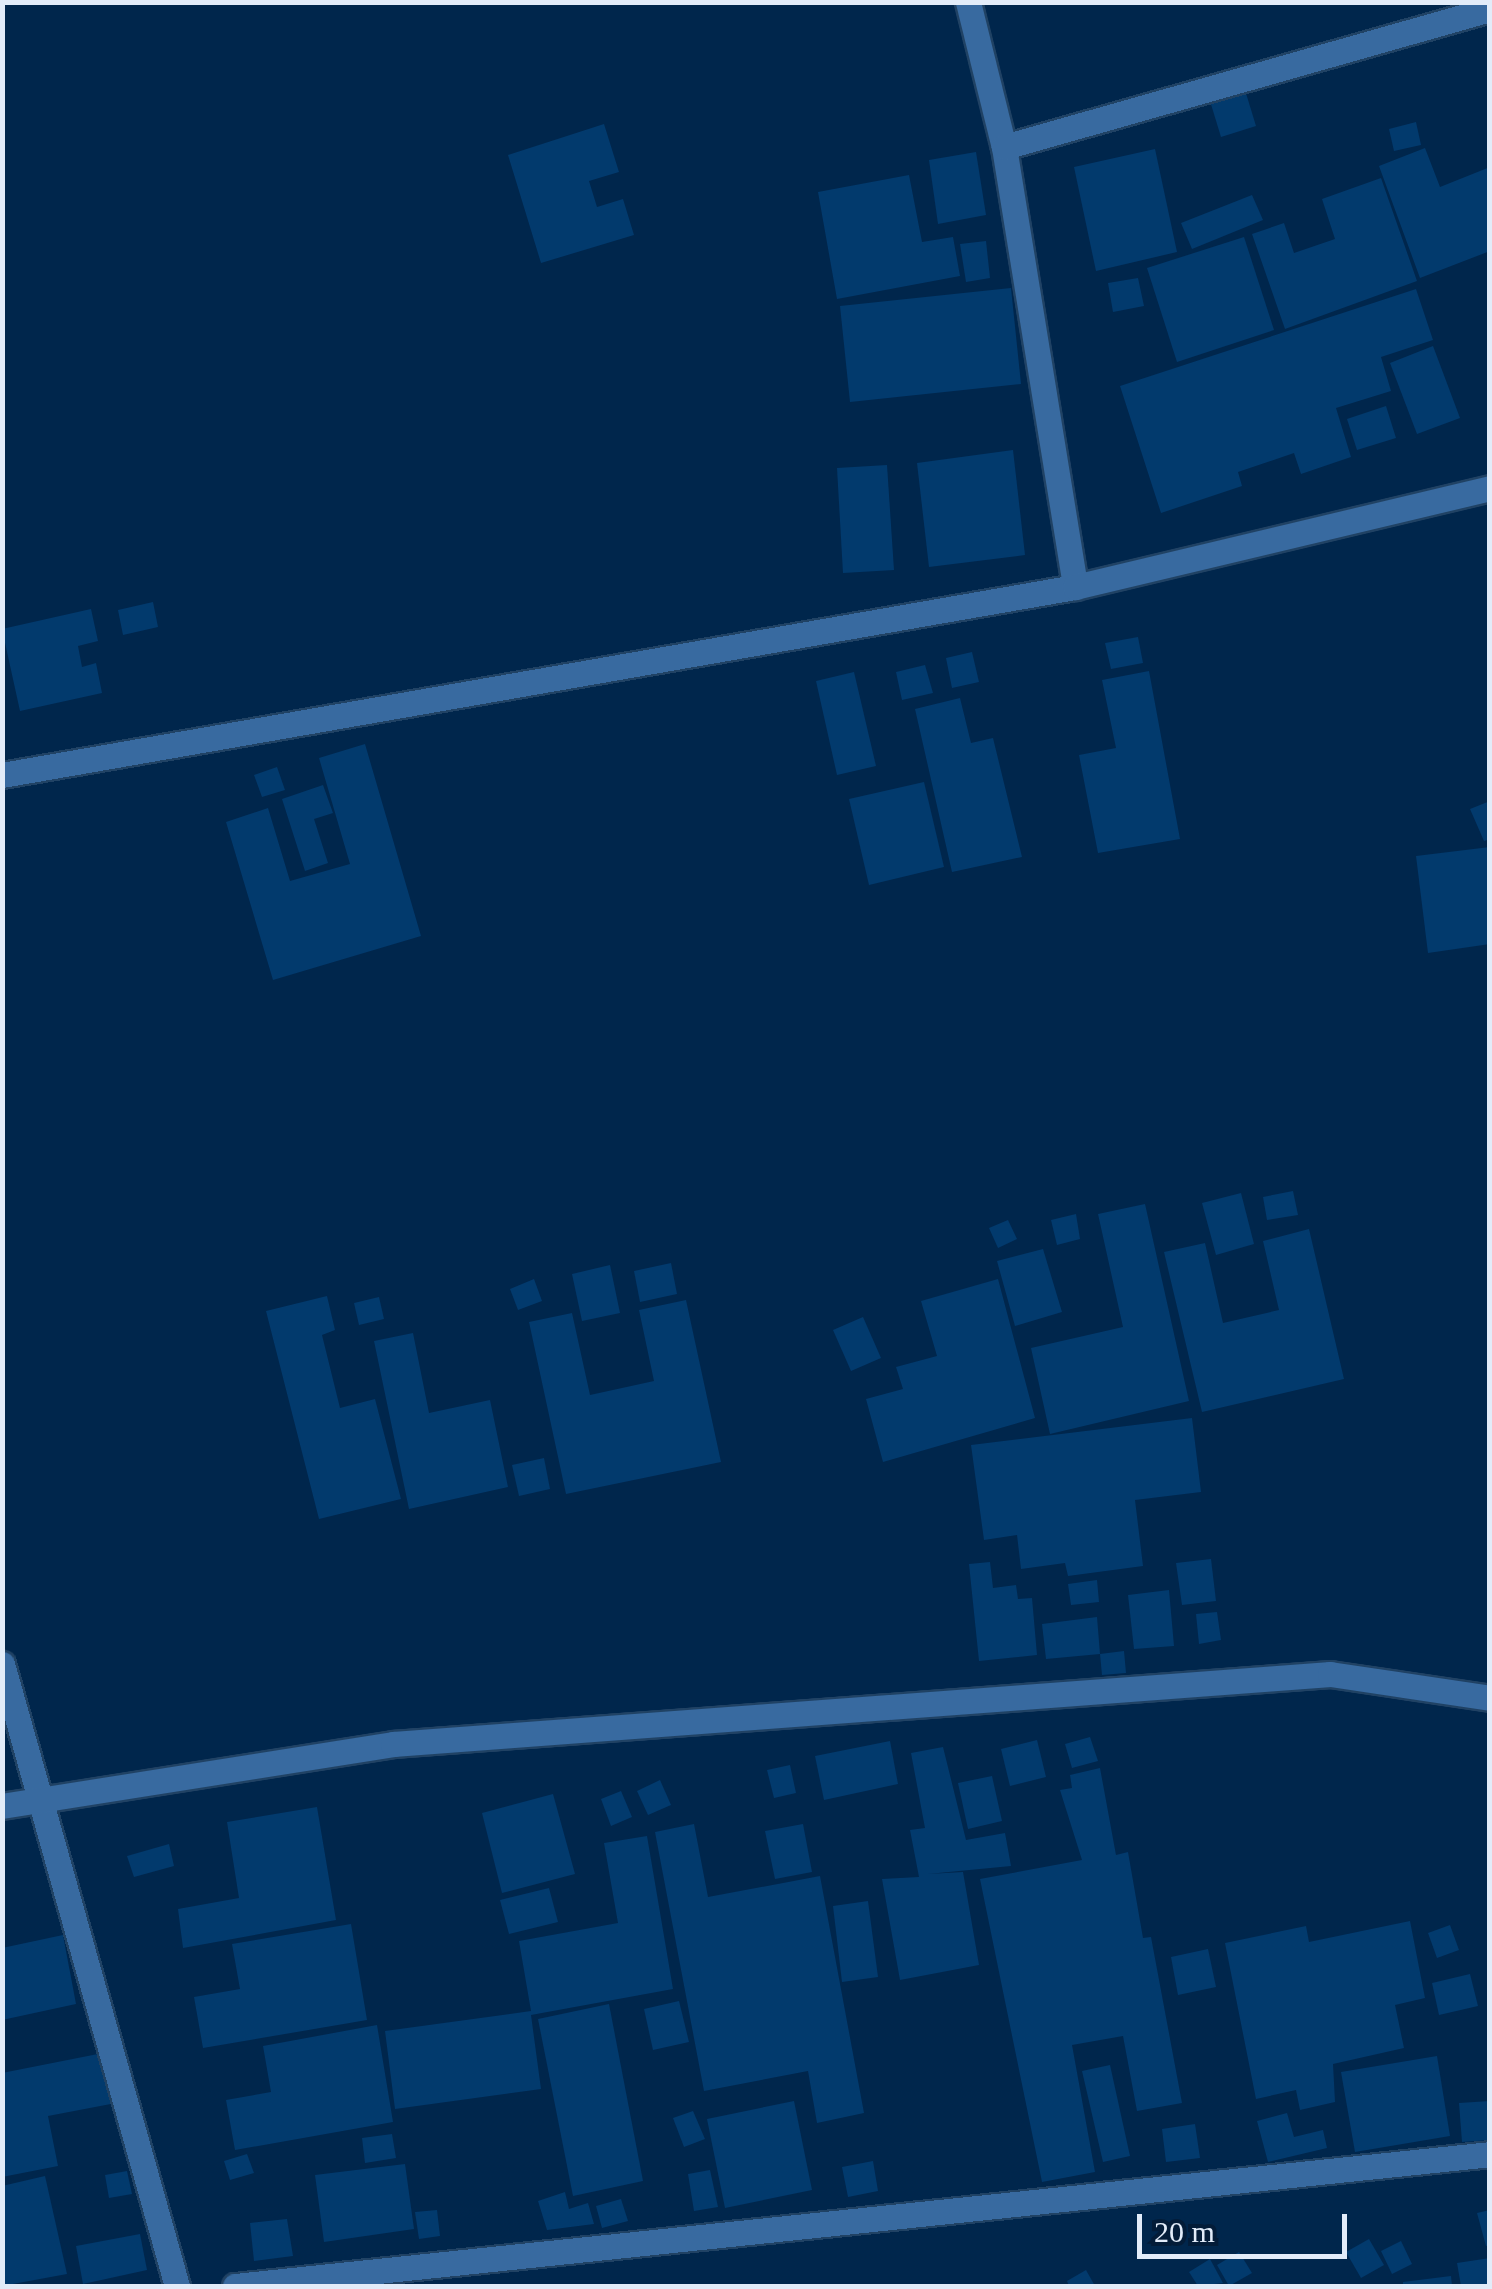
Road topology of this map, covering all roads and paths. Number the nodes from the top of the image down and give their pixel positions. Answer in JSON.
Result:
{"nodes":[{"id":1,"x":968,"y":2,"type":"edge"},
{"id":2,"x":1490,"y":9,"type":"edge"},
{"id":3,"x":1004,"y":147,"type":"junction"},
{"id":4,"x":1490,"y":488,"type":"edge"},
{"id":5,"x":1075,"y":587,"type":"junction"},
{"id":6,"x":2,"y":775,"type":"edge"},
{"id":7,"x":2,"y":1664,"type":"edge"},
{"id":8,"x":1490,"y":1698,"type":"edge"},
{"id":9,"x":36,"y":1802,"type":"junction"},
{"id":10,"x":2,"y":1806,"type":"edge"},
{"id":11,"x":1490,"y":2154,"type":"edge"},
{"id":12,"x":178,"y":2286,"type":"edge"},
{"id":13,"x":234,"y":2286,"type":"edge"}],
"edges":[{"from":1,"to":3,"type":"street"},
{"from":2,"to":3,"type":"street"},
{"from":3,"to":5,"type":"street"},
{"from":4,"to":5,"type":"street"},
{"from":5,"to":6,"type":"street"},
{"from":7,"to":9,"type":"street"},
{"from":8,"to":9,"type":"street"},
{"from":9,"to":10,"type":"street"},
{"from":9,"to":12,"type":"street"},
{"from":11,"to":13,"type":"street"}]}
